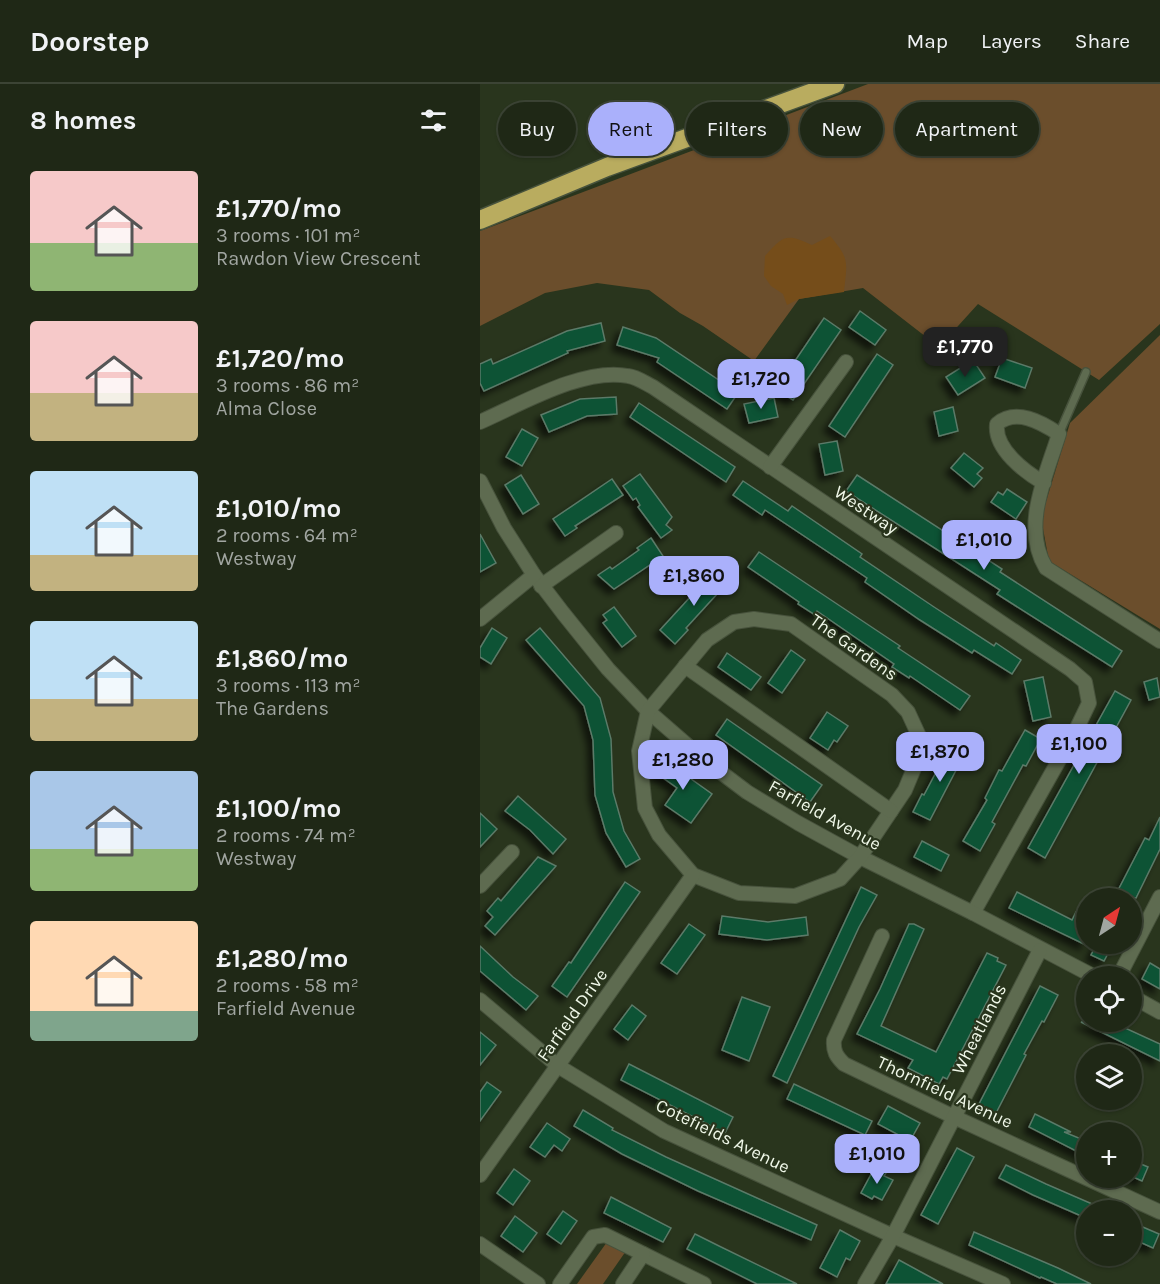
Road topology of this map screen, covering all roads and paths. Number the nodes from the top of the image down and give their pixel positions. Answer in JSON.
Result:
{"nodes":[{"id":1,"x":835,"y":84,"type":"edge"},
{"id":2,"x":480,"y":220,"type":"edge"},
{"id":3,"x":846,"y":362,"type":"dead end"},
{"id":4,"x":1086,"y":372,"type":"dead end"},
{"id":5,"x":480,"y":422,"type":"edge"},
{"id":6,"x":1059,"y":434,"type":"junction"},
{"id":7,"x":770,"y":467,"type":"junction"},
{"id":8,"x":480,"y":481,"type":"edge"},
{"id":9,"x":1044,"y":483,"type":"junction"},
{"id":10,"x":616,"y":533,"type":"dead end"},
{"id":11,"x":538,"y":581,"type":"junction"},
{"id":12,"x":480,"y":619,"type":"edge"},
{"id":13,"x":1160,"y":641,"type":"edge"},
{"id":14,"x":685,"y":666,"type":"junction"},
{"id":15,"x":648,"y":711,"type":"junction"},
{"id":16,"x":891,"y":811,"type":"junction"},
{"id":17,"x":512,"y":852,"type":"dead end"},
{"id":18,"x":860,"y":858,"type":"junction"},
{"id":19,"x":693,"y":875,"type":"junction"},
{"id":20,"x":480,"y":886,"type":"edge"},
{"id":21,"x":1160,"y":897,"type":"edge"},
{"id":22,"x":974,"y":913,"type":"junction"},
{"id":23,"x":882,"y":936,"type":"dead end"},
{"id":24,"x":1040,"y":950,"type":"junction"},
{"id":25,"x":1124,"y":966,"type":"edge"},
{"id":26,"x":1076,"y":968,"type":"edge"},
{"id":27,"x":480,"y":1000,"type":"edge"},
{"id":28,"x":1142,"y":1002,"type":"edge"},
{"id":29,"x":1160,"y":1012,"type":"edge"},
{"id":30,"x":558,"y":1066,"type":"junction"},
{"id":31,"x":954,"y":1117,"type":"junction"},
{"id":32,"x":480,"y":1174,"type":"edge"},
{"id":33,"x":1160,"y":1212,"type":"edge"},
{"id":34,"x":893,"y":1236,"type":"junction"},
{"id":35,"x":480,"y":1244,"type":"edge"},
{"id":36,"x":643,"y":1254,"type":"junction"},
{"id":37,"x":538,"y":1284,"type":"edge"},
{"id":38,"x":560,"y":1284,"type":"edge"},
{"id":39,"x":623,"y":1284,"type":"edge"},
{"id":40,"x":704,"y":1284,"type":"edge"},
{"id":41,"x":865,"y":1284,"type":"edge"},
{"id":42,"x":1003,"y":1284,"type":"edge"}],
"edges":[{"from":1,"to":2,"type":"highway"},
{"from":3,"to":7,"type":"street"},
{"from":4,"to":6,"type":"lane"},
{"from":5,"to":7,"type":"street","name":"Westway"},
{"from":6,"to":9,"type":"street"},
{"from":6,"to":9,"type":"street"},
{"from":7,"to":22,"type":"street","name":"Westway"},
{"from":8,"to":11,"type":"street","name":"Farfield Avenue"},
{"from":9,"to":13,"type":"street"},
{"from":10,"to":11,"type":"street"},
{"from":11,"to":12,"type":"street"},
{"from":11,"to":15,"type":"street","name":"Farfield Avenue"},
{"from":14,"to":15,"type":"street","name":"The Gardens"},
{"from":14,"to":16,"type":"street"},
{"from":14,"to":16,"type":"street","name":"The Gardens"},
{"from":15,"to":18,"type":"street","name":"Farfield Avenue"},
{"from":15,"to":19,"type":"street","name":"The Gardens"},
{"from":16,"to":18,"type":"street","name":"The Gardens"},
{"from":17,"to":20,"type":"street"},
{"from":18,"to":19,"type":"street","name":"The Gardens"},
{"from":18,"to":22,"type":"street","name":"Farfield Avenue"},
{"from":19,"to":30,"type":"street","name":"Farfield Drive"},
{"from":21,"to":25,"type":"street"},
{"from":22,"to":24,"type":"street","name":"Farfield Avenue"},
{"from":23,"to":31,"type":"street","name":"Thornfield Avenue"},
{"from":24,"to":26,"type":"street","name":"Farfield Avenue"},
{"from":24,"to":31,"type":"street","name":"Wheatlands"},
{"from":27,"to":30,"type":"street","name":"Cotefields Avenue"},
{"from":28,"to":29,"type":"street"},
{"from":30,"to":32,"type":"street","name":"Farfield Drive"},
{"from":30,"to":34,"type":"street","name":"Cotefields Avenue"},
{"from":31,"to":33,"type":"street","name":"Thornfield Avenue"},
{"from":31,"to":34,"type":"street","name":"Wheatlands"},
{"from":34,"to":41,"type":"street","name":"Wheatlands"},
{"from":34,"to":42,"type":"street","name":"Cotefields Avenue"},
{"from":35,"to":37,"type":"street"},
{"from":36,"to":38,"type":"street"},
{"from":36,"to":39,"type":"street"},
{"from":36,"to":40,"type":"street"}]}
